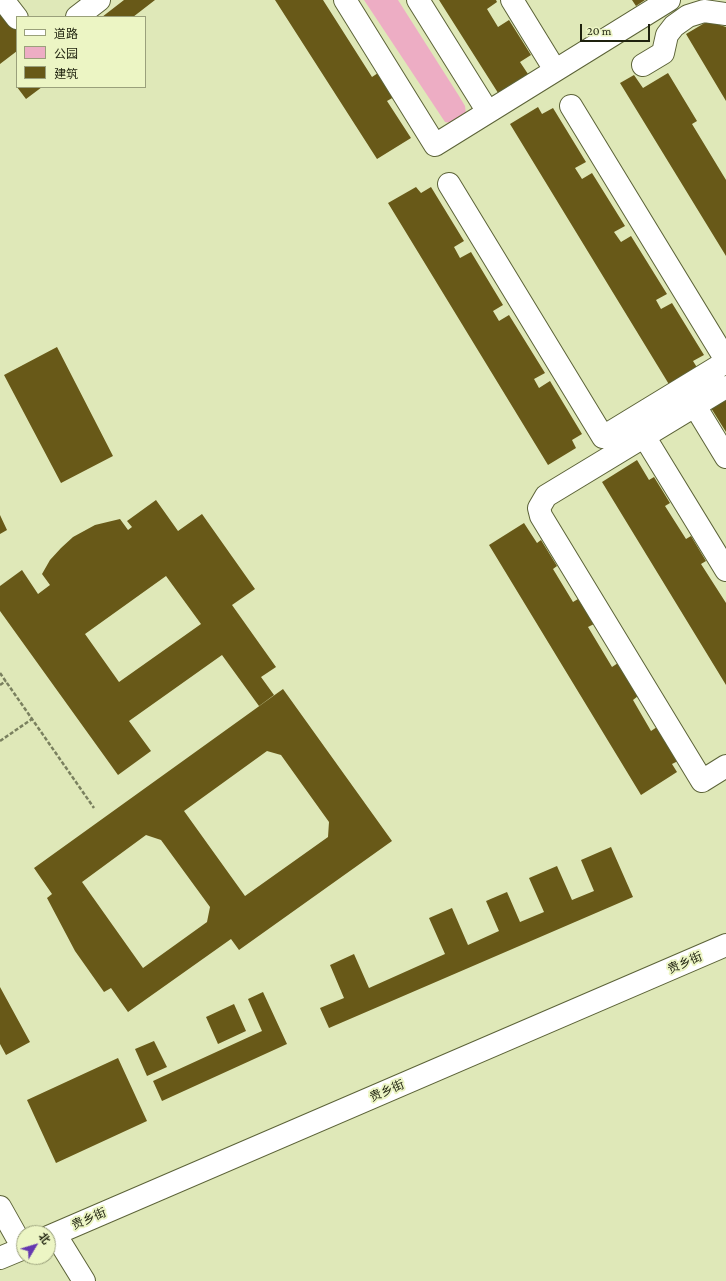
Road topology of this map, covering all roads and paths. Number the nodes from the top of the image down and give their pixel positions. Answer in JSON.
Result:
{"nodes":[{"id":1,"x":3,"y":0,"type":"edge"},
{"id":2,"x":99,"y":0,"type":"edge"},
{"id":3,"x":345,"y":0,"type":"edge"},
{"id":4,"x":418,"y":0,"type":"edge"},
{"id":5,"x":512,"y":0,"type":"edge"},
{"id":6,"x":669,"y":0,"type":"edge"},
{"id":7,"x":726,"y":14,"type":"edge"},
{"id":8,"x":78,"y":16,"type":"edge"},
{"id":9,"x":16,"y":17,"type":"edge"},
{"id":10,"x":643,"y":65,"type":"dead end"},
{"id":11,"x":555,"y":70,"type":"junction"},
{"id":12,"x":571,"y":106,"type":"dead end"},
{"id":13,"x":488,"y":112,"type":"junction"},
{"id":14,"x":449,"y":184,"type":"dead end"},
{"id":15,"x":726,"y":361,"type":"edge"},
{"id":16,"x":726,"y":386,"type":"edge"},
{"id":17,"x":694,"y":406,"type":"junction"},
{"id":18,"x":644,"y":436,"type":"junction"},
{"id":19,"x":726,"y":457,"type":"edge"},
{"id":20,"x":726,"y":570,"type":"edge"},
{"id":21,"x":0,"y":673,"type":"edge"},
{"id":22,"x":6,"y":681,"type":"junction"},
{"id":23,"x":0,"y":685,"type":"edge"},
{"id":24,"x":32,"y":719,"type":"junction"},
{"id":25,"x":0,"y":741,"type":"edge"},
{"id":26,"x":726,"y":766,"type":"edge"},
{"id":27,"x":94,"y":808,"type":"dead end"},
{"id":28,"x":726,"y":945,"type":"edge"},
{"id":29,"x":0,"y":1207,"type":"edge"},
{"id":30,"x":56,"y":1234,"type":"edge"},
{"id":31,"x":16,"y":1236,"type":"edge"},
{"id":32,"x":56,"y":1242,"type":"edge"},
{"id":33,"x":16,"y":1251,"type":"edge"},
{"id":34,"x":0,"y":1258,"type":"edge"},
{"id":35,"x":84,"y":1281,"type":"edge"}],
"edges":[{"from":1,"to":9,"type":"street"},
{"from":2,"to":8,"type":"street"},
{"from":3,"to":13,"type":"street"},
{"from":4,"to":13,"type":"street"},
{"from":5,"to":11,"type":"street"},
{"from":6,"to":11,"type":"street"},
{"from":7,"to":10,"type":"street"},
{"from":11,"to":13,"type":"street"},
{"from":12,"to":15,"type":"street"},
{"from":14,"to":15,"type":"street"},
{"from":16,"to":17,"type":"street"},
{"from":17,"to":18,"type":"street"},
{"from":17,"to":19,"type":"street"},
{"from":18,"to":20,"type":"street"},
{"from":18,"to":26,"type":"street"},
{"from":21,"to":22,"type":"path"},
{"from":22,"to":23,"type":"path"},
{"from":22,"to":24,"type":"path"},
{"from":24,"to":25,"type":"path"},
{"from":24,"to":27,"type":"path"},
{"from":28,"to":30,"type":"street","name":"贵乡街"},
{"from":29,"to":31,"type":"street"},
{"from":32,"to":35,"type":"street"},
{"from":33,"to":34,"type":"street"}]}
